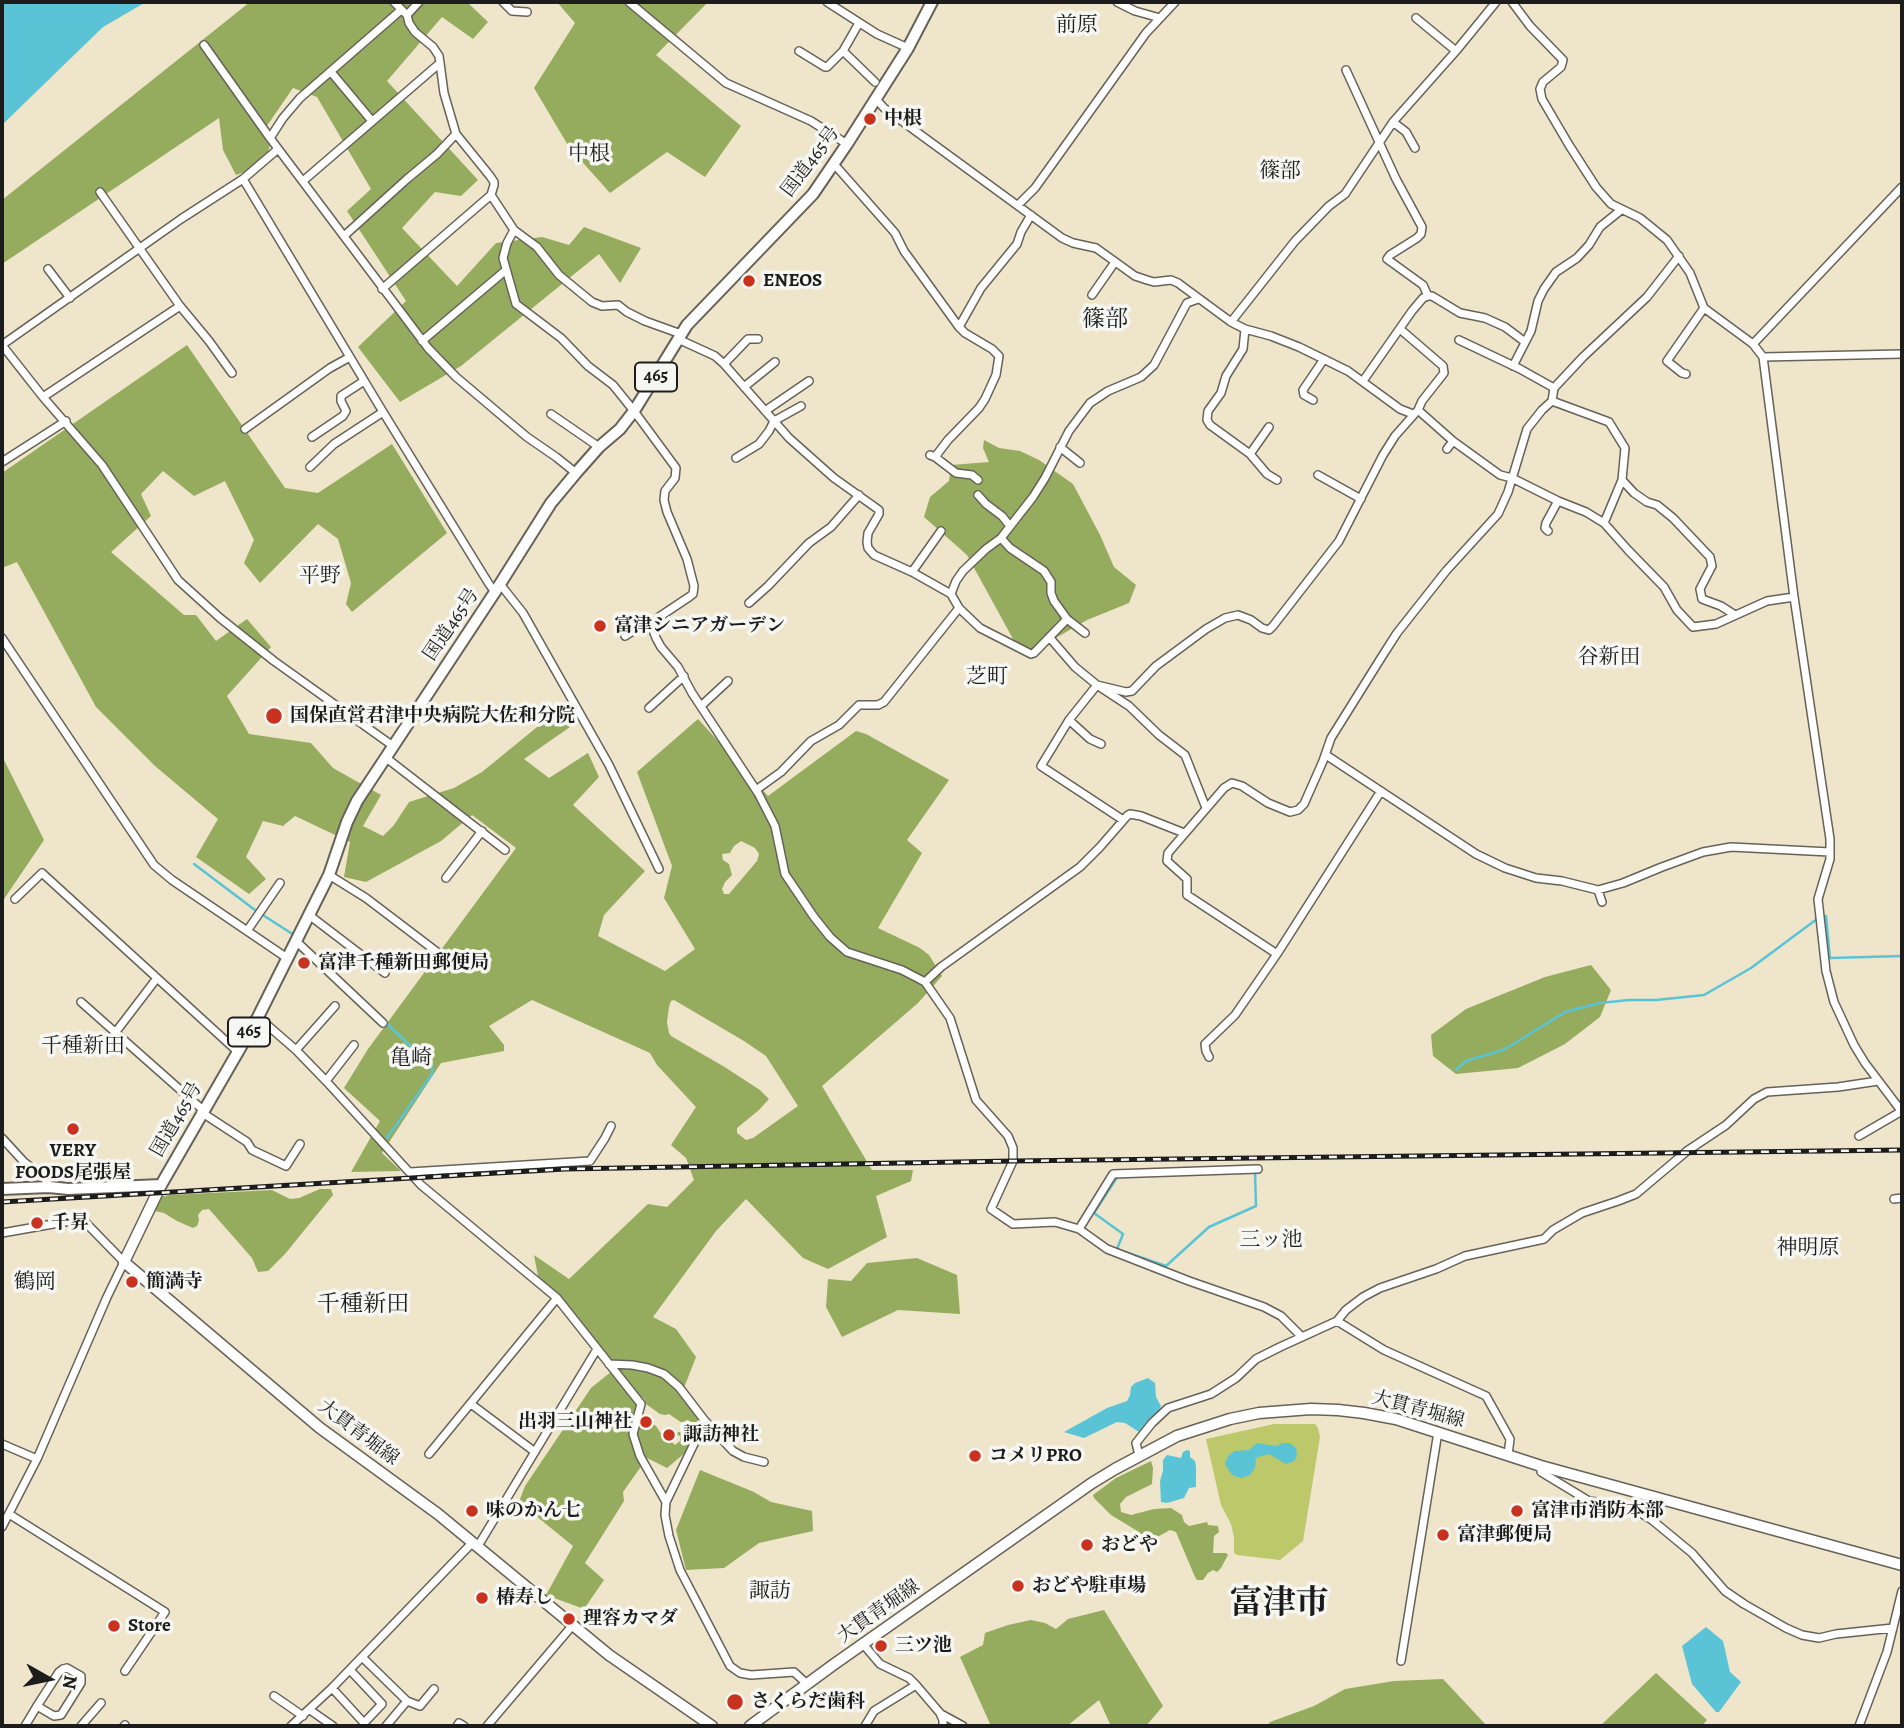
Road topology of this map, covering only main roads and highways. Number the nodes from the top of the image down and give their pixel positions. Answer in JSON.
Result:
{"nodes":[{"id":1,"x":932,"y":2,"type":"edge"},
{"id":2,"x":161,"y":1185,"type":"junction"},
{"id":3,"x":2,"y":1189,"type":"edge"},
{"id":4,"x":1902,"y":1565,"type":"edge"},
{"id":5,"x":712,"y":1726,"type":"edge"},
{"id":6,"x":750,"y":1726,"type":"edge"}],
"edges":[{"from":1,"to":2,"type":"highway","name":"国道465号","number":"465"},
{"from":2,"to":3,"type":"highway","name":"国道465号"},
{"from":2,"to":5,"type":"main road","name":"大貫青堀線"},
{"from":4,"to":6,"type":"main road","name":"大貫青堀線"}]}
